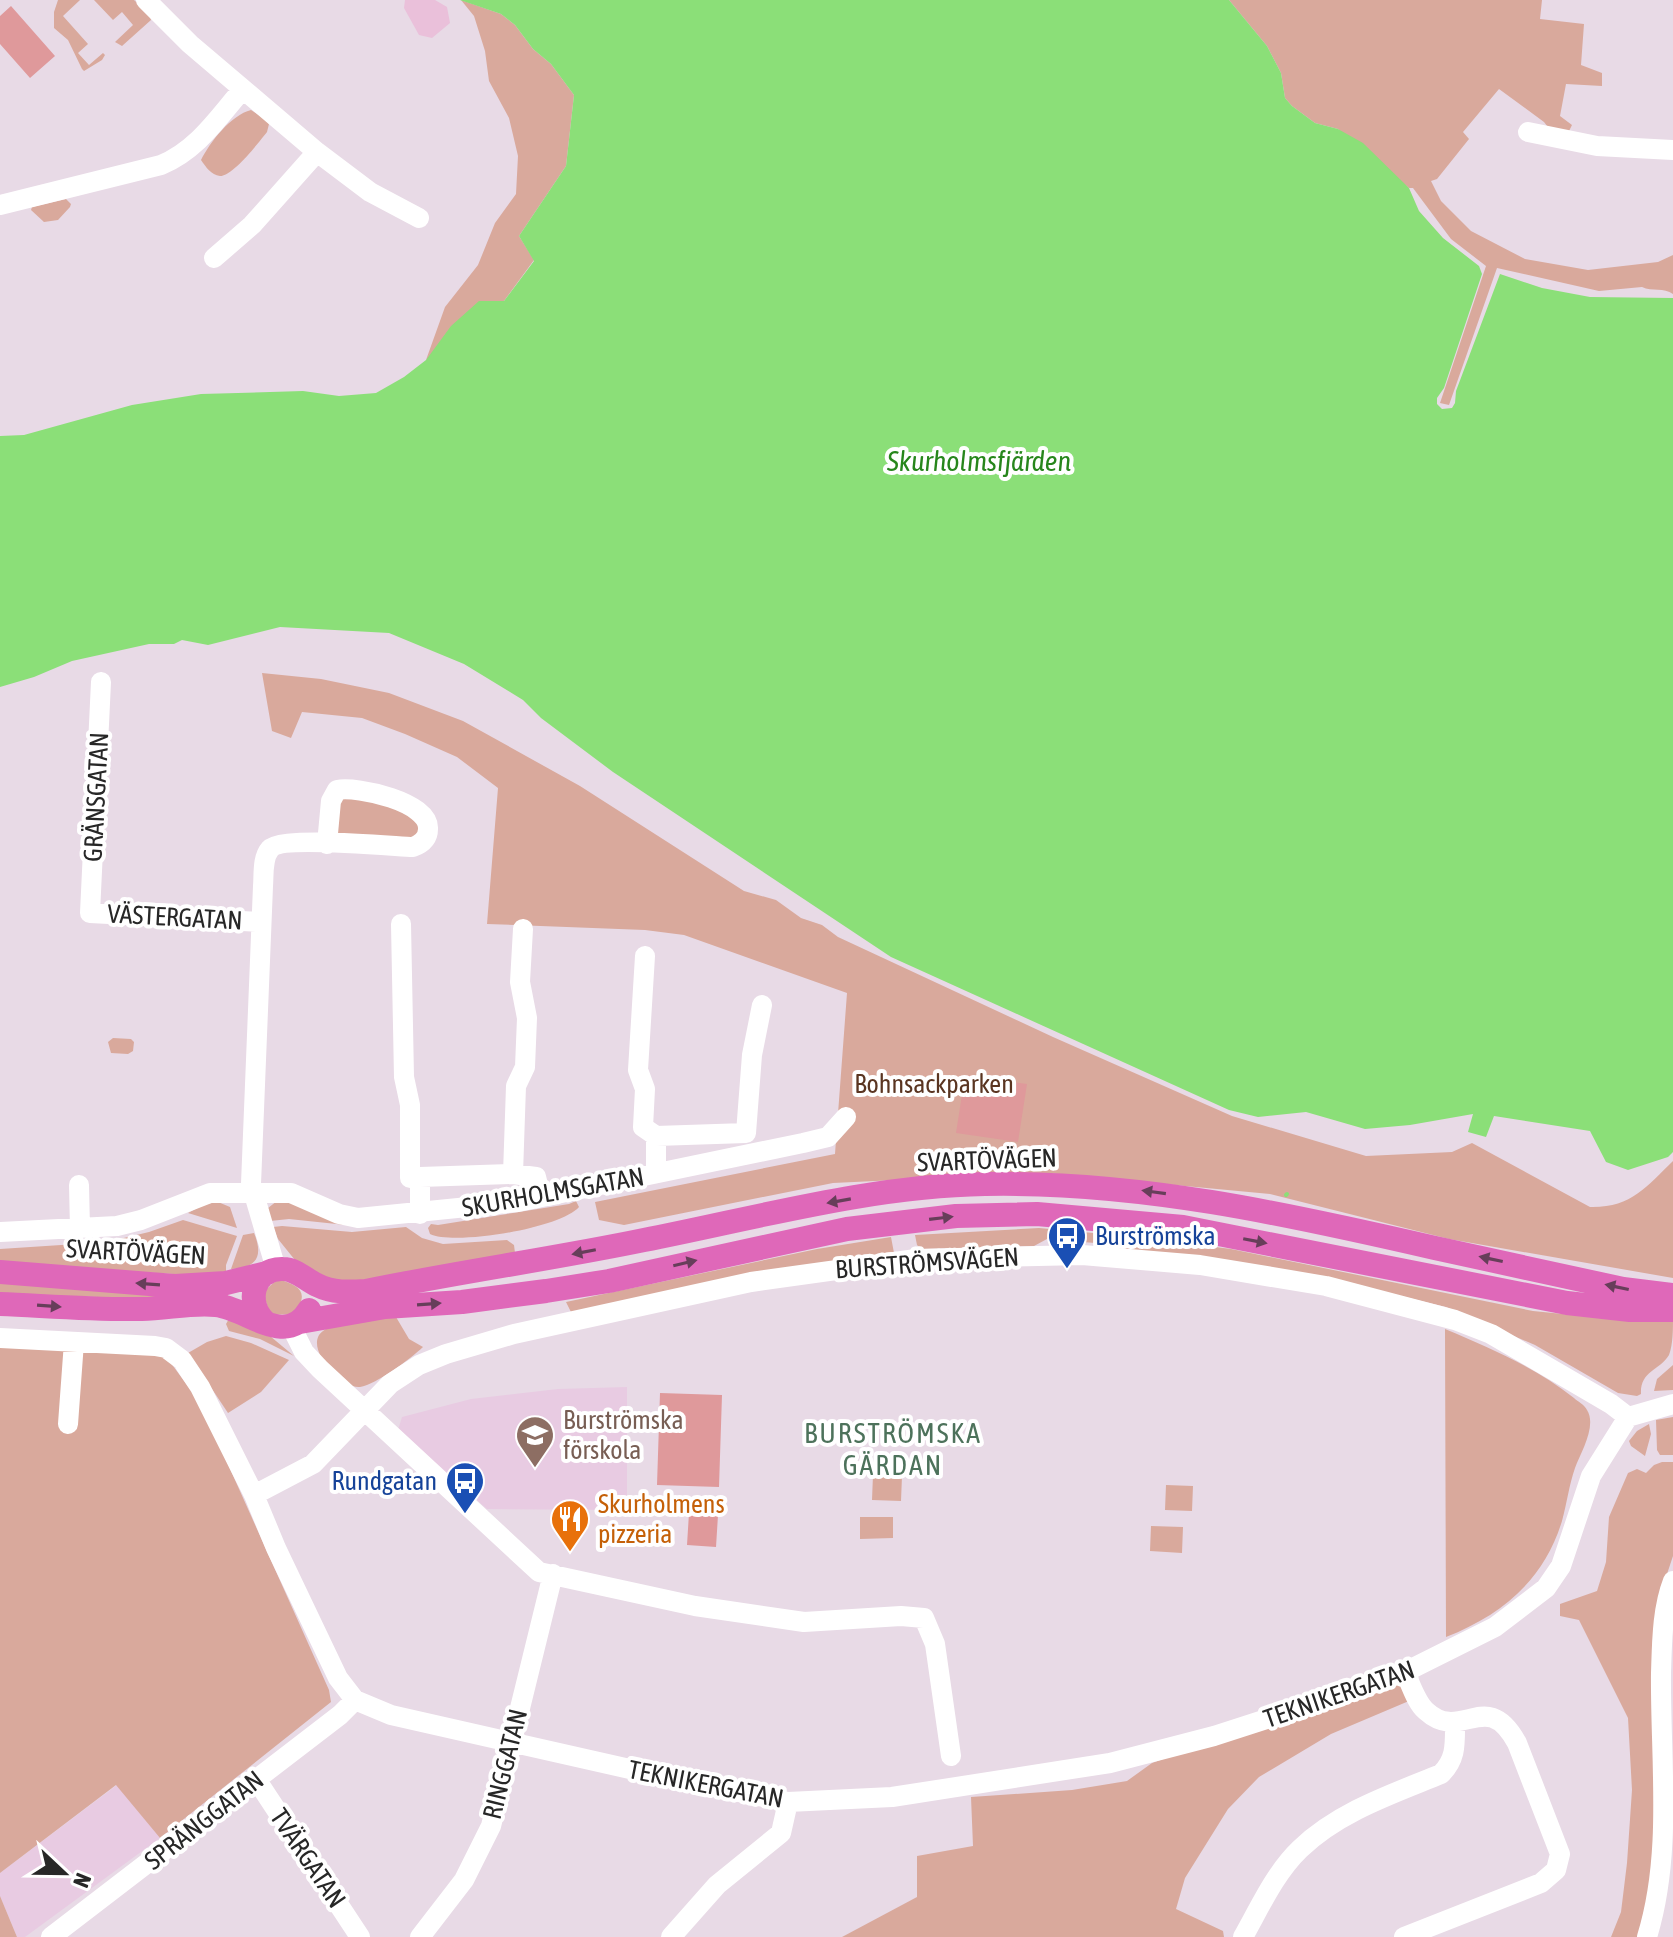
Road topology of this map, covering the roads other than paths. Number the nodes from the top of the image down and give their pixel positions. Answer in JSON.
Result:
{"nodes":[{"id":1,"x":146,"y":0,"type":"edge"},
{"id":2,"x":242,"y":90,"type":"junction"},
{"id":3,"x":1528,"y":132,"type":"dead end"},
{"id":4,"x":1673,"y":150,"type":"edge"},
{"id":5,"x":317,"y":152,"type":"junction"},
{"id":6,"x":0,"y":205,"type":"edge"},
{"id":7,"x":419,"y":218,"type":"dead end"},
{"id":8,"x":214,"y":258,"type":"dead end"},
{"id":9,"x":101,"y":682,"type":"dead end"},
{"id":10,"x":327,"y":844,"type":"junction"},
{"id":11,"x":90,"y":913,"type":"joint"},
{"id":12,"x":261,"y":922,"type":"junction"},
{"id":13,"x":401,"y":924,"type":"dead end"},
{"id":14,"x":523,"y":929,"type":"dead end"},
{"id":15,"x":645,"y":956,"type":"dead end"},
{"id":16,"x":762,"y":1005,"type":"dead end"},
{"id":17,"x":846,"y":1117,"type":"dead end"},
{"id":18,"x":729,"y":1133,"type":"junction"},
{"id":19,"x":656,"y":1136,"type":"junction"},
{"id":20,"x":731,"y":1158,"type":"junction"},
{"id":21,"x":656,"y":1173,"type":"junction"},
{"id":22,"x":513,"y":1174,"type":"junction"},
{"id":23,"x":420,"y":1177,"type":"junction"},
{"id":24,"x":79,"y":1185,"type":"dead end"},
{"id":25,"x":253,"y":1195,"type":"junction"},
{"id":26,"x":541,"y":1197,"type":"junction"},
{"id":27,"x":420,"y":1214,"type":"junction"},
{"id":28,"x":80,"y":1229,"type":"junction"},
{"id":29,"x":0,"y":1232,"type":"edge"},
{"id":30,"x":271,"y":1271,"type":"junction"},
{"id":31,"x":0,"y":1272,"type":"edge"},
{"id":32,"x":304,"y":1278,"type":"junction"},
{"id":33,"x":1670,"y":1302,"type":"edge"},
{"id":34,"x":0,"y":1304,"type":"edge"},
{"id":35,"x":265,"y":1322,"type":"junction"},
{"id":36,"x":295,"y":1324,"type":"junction"},
{"id":37,"x":0,"y":1338,"type":"edge"},
{"id":38,"x":74,"y":1342,"type":"junction"},
{"id":39,"x":1673,"y":1404,"type":"edge"},
{"id":40,"x":364,"y":1411,"type":"junction"},
{"id":41,"x":1628,"y":1417,"type":"junction"},
{"id":42,"x":68,"y":1424,"type":"dead end"},
{"id":43,"x":254,"y":1495,"type":"junction"},
{"id":44,"x":553,"y":1574,"type":"junction"},
{"id":45,"x":1673,"y":1581,"type":"edge"},
{"id":46,"x":1405,"y":1672,"type":"junction"},
{"id":47,"x":355,"y":1700,"type":"junction"},
{"id":48,"x":1455,"y":1724,"type":"junction"},
{"id":49,"x":512,"y":1742,"type":"junction"},
{"id":50,"x":951,"y":1756,"type":"dead end"},
{"id":51,"x":256,"y":1779,"type":"junction"},
{"id":52,"x":788,"y":1802,"type":"junction"},
{"id":53,"x":51,"y":1937,"type":"edge"},
{"id":54,"x":360,"y":1937,"type":"edge"},
{"id":55,"x":420,"y":1937,"type":"edge"},
{"id":56,"x":671,"y":1937,"type":"edge"},
{"id":57,"x":1243,"y":1937,"type":"edge"},
{"id":58,"x":1404,"y":1937,"type":"edge"},
{"id":59,"x":1647,"y":1937,"type":"edge"}],
"edges":[{"from":1,"to":2,"type":"street"},
{"from":2,"to":5,"type":"street"},
{"from":2,"to":6,"type":"street"},
{"from":3,"to":4,"type":"street"},
{"from":5,"to":7,"type":"street"},
{"from":5,"to":8,"type":"street"},
{"from":9,"to":11,"type":"street","name":"GRÄNSGATAN"},
{"from":10,"to":10,"type":"street"},
{"from":10,"to":12,"type":"street"},
{"from":11,"to":12,"type":"street","name":"VÄSTERGATAN"},
{"from":12,"to":25,"type":"street"},
{"from":13,"to":23,"type":"street"},
{"from":14,"to":22,"type":"street"},
{"from":15,"to":19,"type":"street"},
{"from":16,"to":18,"type":"street"},
{"from":17,"to":20,"type":"street","name":"SKURHOLMSGATAN"},
{"from":18,"to":19,"type":"street"},
{"from":18,"to":20,"type":"street"},
{"from":19,"to":21,"type":"street"},
{"from":20,"to":21,"type":"street","name":"SKURHOLMSGATAN"},
{"from":21,"to":26,"type":"street","name":"SKURHOLMSGATAN"},
{"from":22,"to":23,"type":"street"},
{"from":22,"to":26,"type":"street"},
{"from":23,"to":27,"type":"street"},
{"from":24,"to":28,"type":"street"},
{"from":25,"to":27,"type":"street","name":"SKURHOLMSGATAN"},
{"from":25,"to":28,"type":"street","name":"SKURHOLMSGATAN"},
{"from":25,"to":30,"type":"street"},
{"from":26,"to":27,"type":"street","name":"SKURHOLMSGATAN"},
{"from":28,"to":29,"type":"street","name":"SKURHOLMSGATAN"},
{"from":30,"to":31,"type":"main road","name":"SVARTÖVÄGEN","one_way":true},
{"from":30,"to":32,"type":"main road"},
{"from":30,"to":35,"type":"main road"},
{"from":33,"to":32,"type":"main road","name":"SVARTÖVÄGEN","one_way":true},
{"from":32,"to":36,"type":"main road"},
{"from":36,"to":33,"type":"main road","name":"SVARTÖVÄGEN","one_way":true},
{"from":34,"to":35,"type":"main road","name":"SVARTÖVÄGEN","one_way":true},
{"from":35,"to":36,"type":"main road"},
{"from":36,"to":40,"type":"street"},
{"from":37,"to":38,"type":"street"},
{"from":38,"to":42,"type":"street"},
{"from":38,"to":43,"type":"street"},
{"from":39,"to":41,"type":"street"},
{"from":40,"to":41,"type":"street","name":"BURSTRÖMSVÄGEN"},
{"from":40,"to":43,"type":"street","name":"BURSTRÖMSVÄGEN"},
{"from":40,"to":44,"type":"street"},
{"from":41,"to":46,"type":"street","name":"TEKNIKERGATAN"},
{"from":43,"to":47,"type":"street"},
{"from":44,"to":49,"type":"street","name":"RINGGATAN"},
{"from":44,"to":50,"type":"street"},
{"from":45,"to":59,"type":"street"},
{"from":46,"to":48,"type":"street"},
{"from":46,"to":52,"type":"street","name":"TEKNIKERGATAN"},
{"from":47,"to":49,"type":"street","name":"TEKNIKERGATAN"},
{"from":47,"to":51,"type":"street","name":"SPRÄNGGATAN"},
{"from":48,"to":57,"type":"street"},
{"from":48,"to":58,"type":"street"},
{"from":49,"to":52,"type":"street","name":"TEKNIKERGATAN"},
{"from":49,"to":55,"type":"street","name":"RINGGATAN"},
{"from":51,"to":53,"type":"street","name":"SPRÄNGGATAN"},
{"from":51,"to":54,"type":"street","name":"TVÄRGATAN"},
{"from":52,"to":56,"type":"street"}]}
